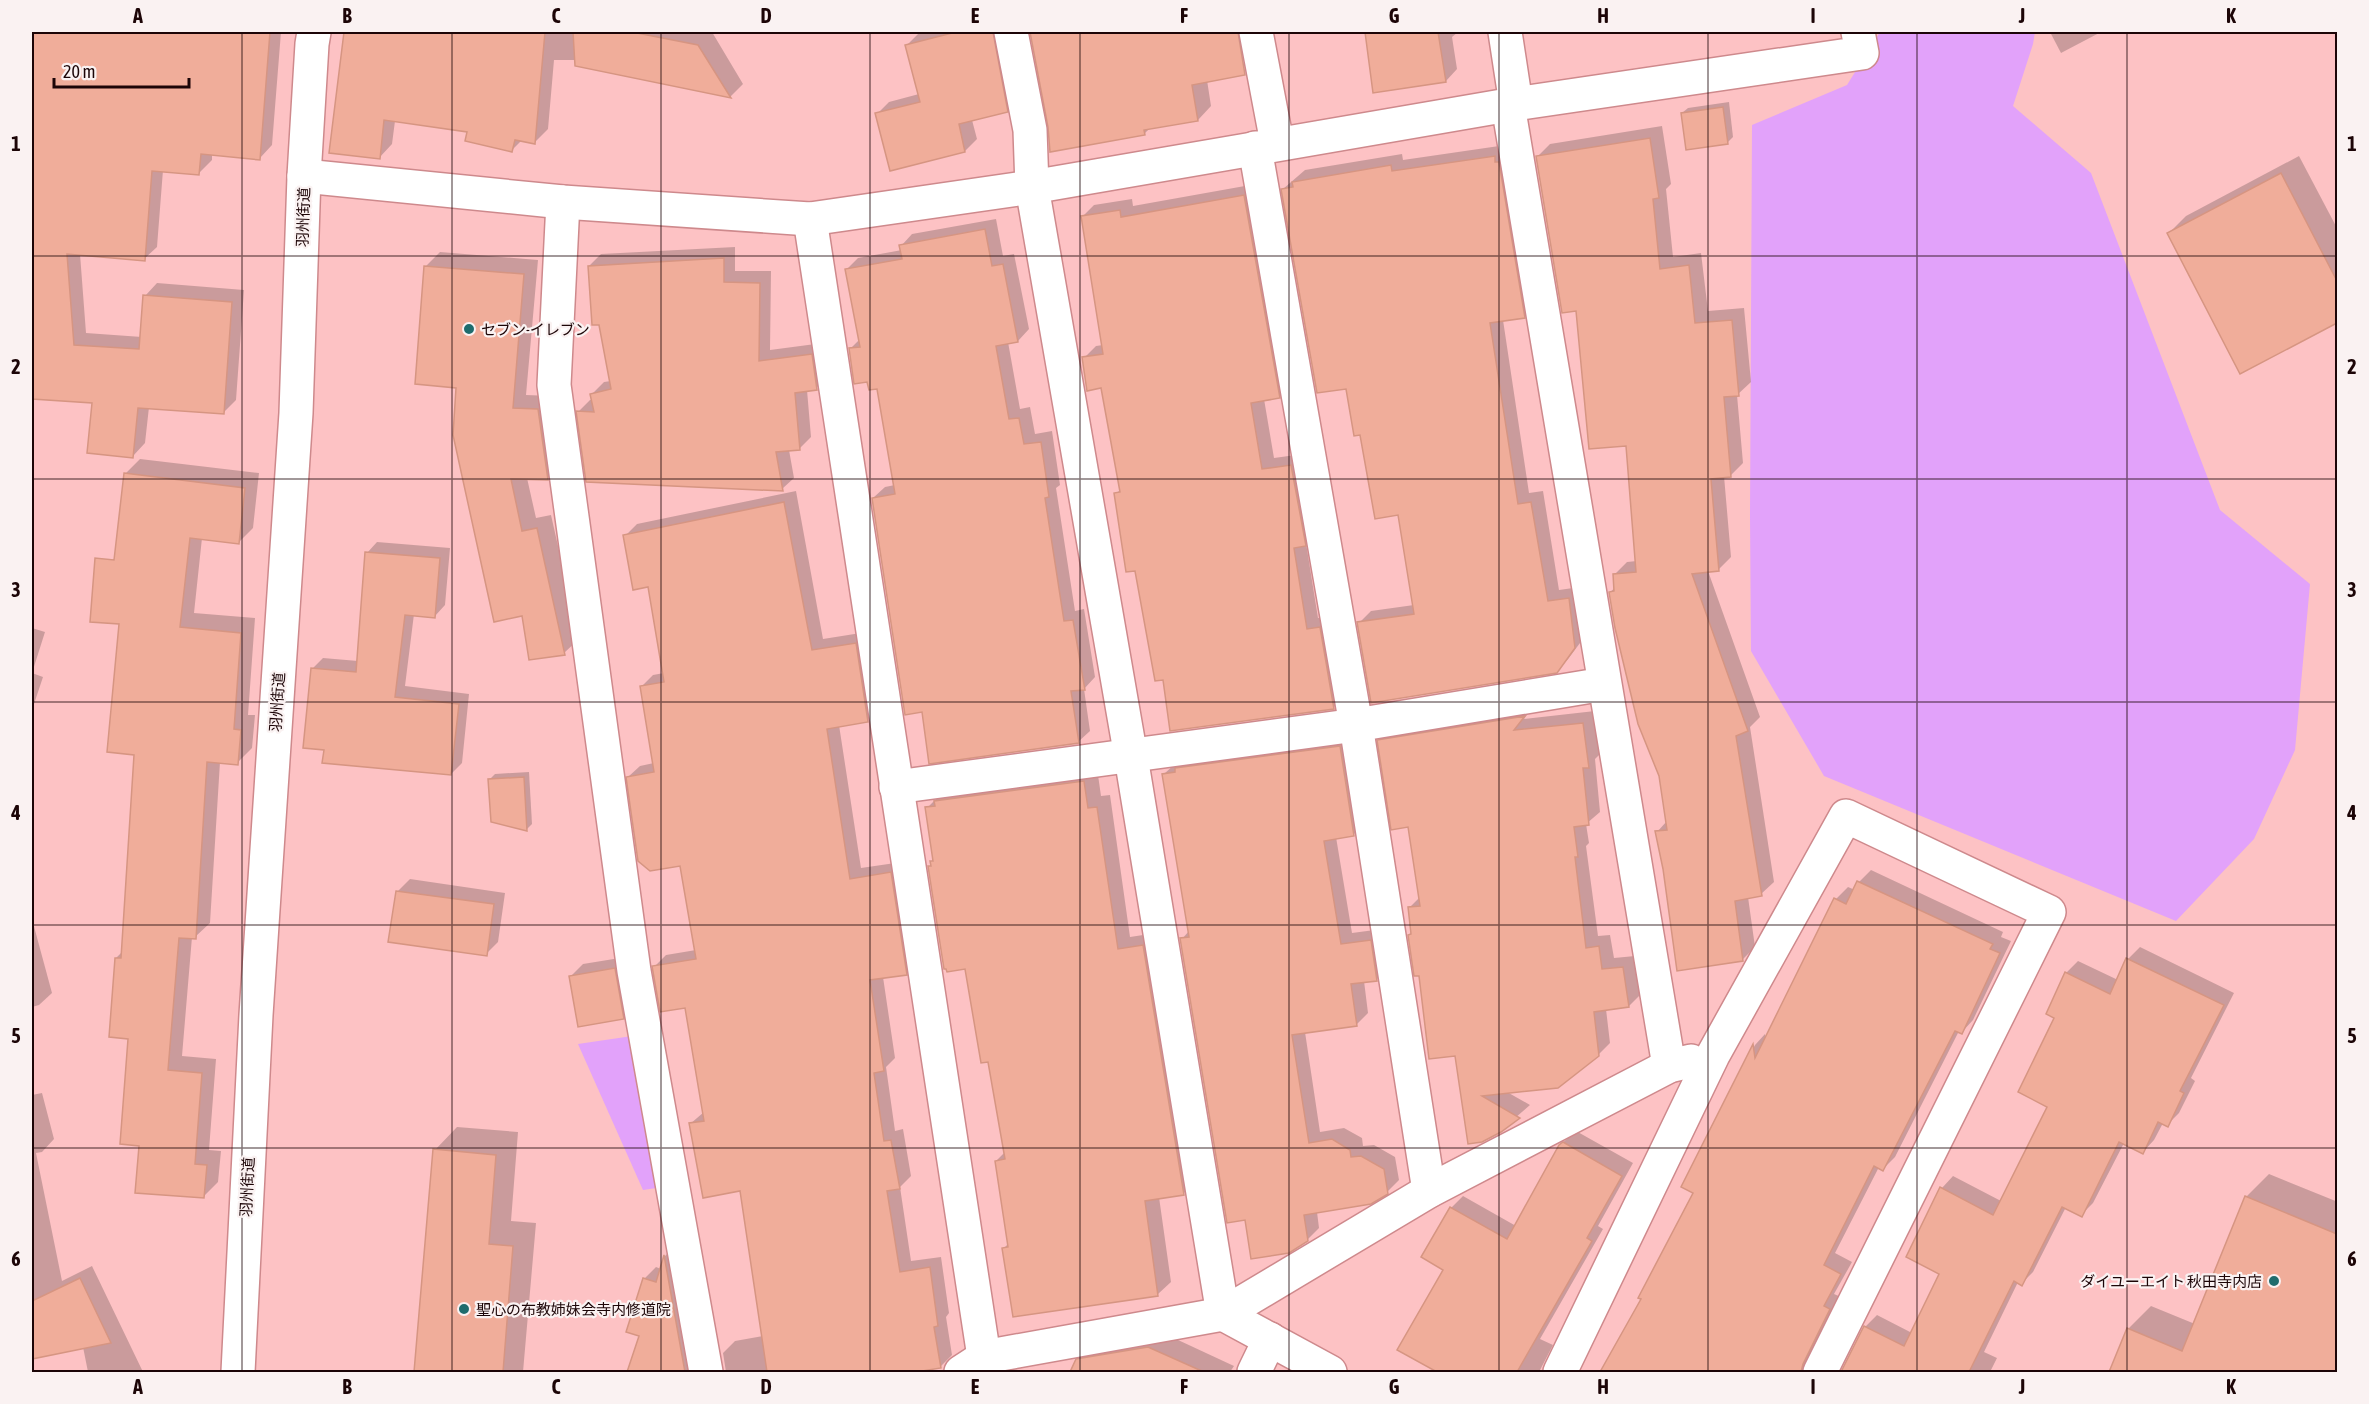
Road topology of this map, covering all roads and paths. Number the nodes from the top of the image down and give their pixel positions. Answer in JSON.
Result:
{"nodes":[{"id":1,"x":314,"y":32,"type":"edge"},
{"id":2,"x":1011,"y":32,"type":"edge"},
{"id":3,"x":1256,"y":32,"type":"edge"},
{"id":4,"x":1505,"y":32,"type":"edge"},
{"id":5,"x":1858,"y":32,"type":"edge"},
{"id":6,"x":1512,"y":104,"type":"junction"},
{"id":7,"x":1266,"y":146,"type":"junction"},
{"id":8,"x":304,"y":176,"type":"junction"},
{"id":9,"x":1032,"y":187,"type":"junction"},
{"id":10,"x":563,"y":202,"type":"junction"},
{"id":11,"x":810,"y":219,"type":"junction"},
{"id":12,"x":1604,"y":684,"type":"junction"},
{"id":13,"x":1356,"y":725,"type":"junction"},
{"id":14,"x":1131,"y":756,"type":"junction"},
{"id":15,"x":896,"y":788,"type":"junction"},
{"id":16,"x":1713,"y":1055,"type":"junction"},
{"id":17,"x":1669,"y":1066,"type":"junction"},
{"id":18,"x":1429,"y":1191,"type":"junction"},
{"id":19,"x":1222,"y":1314,"type":"junction"},
{"id":20,"x":1270,"y":1339,"type":"junction"},
{"id":21,"x":973,"y":1365,"type":"edge"},
{"id":22,"x":238,"y":1372,"type":"edge"},
{"id":23,"x":705,"y":1372,"type":"edge"},
{"id":24,"x":1254,"y":1372,"type":"edge"},
{"id":25,"x":1330,"y":1372,"type":"edge"},
{"id":26,"x":1560,"y":1372,"type":"edge"},
{"id":27,"x":1820,"y":1372,"type":"edge"}],
"edges":[{"from":1,"to":8,"type":"street","name":"羽州街道"},
{"from":2,"to":9,"type":"street"},
{"from":3,"to":7,"type":"street"},
{"from":4,"to":6,"type":"street"},
{"from":5,"to":6,"type":"street"},
{"from":6,"to":7,"type":"street"},
{"from":6,"to":12,"type":"street"},
{"from":7,"to":9,"type":"street"},
{"from":7,"to":13,"type":"street"},
{"from":8,"to":10,"type":"street"},
{"from":8,"to":22,"type":"street","name":"羽州街道"},
{"from":9,"to":11,"type":"street"},
{"from":9,"to":14,"type":"street"},
{"from":10,"to":11,"type":"street"},
{"from":10,"to":23,"type":"street"},
{"from":11,"to":15,"type":"street"},
{"from":12,"to":13,"type":"street"},
{"from":12,"to":17,"type":"street"},
{"from":13,"to":14,"type":"street"},
{"from":13,"to":18,"type":"street"},
{"from":14,"to":15,"type":"street"},
{"from":14,"to":19,"type":"street"},
{"from":15,"to":21,"type":"street"},
{"from":16,"to":17,"type":"street"},
{"from":16,"to":26,"type":"street"},
{"from":16,"to":27,"type":"street"},
{"from":17,"to":18,"type":"street"},
{"from":18,"to":19,"type":"street"},
{"from":19,"to":20,"type":"street"},
{"from":19,"to":21,"type":"street"},
{"from":20,"to":24,"type":"street"},
{"from":20,"to":25,"type":"street"}]}
